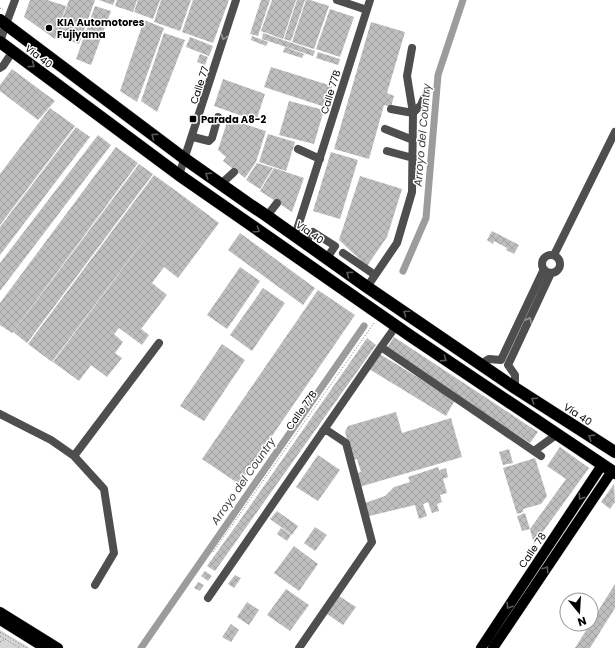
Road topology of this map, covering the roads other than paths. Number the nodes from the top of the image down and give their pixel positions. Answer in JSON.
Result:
{"nodes":[{"id":1,"x":15,"y":0,"type":"edge"},
{"id":2,"x":236,"y":0,"type":"edge"},
{"id":3,"x":337,"y":0,"type":"edge"},
{"id":4,"x":370,"y":0,"type":"edge"},
{"id":5,"x":367,"y":10,"type":"junction"},
{"id":6,"x":3,"y":22,"type":"edge"},
{"id":7,"x":0,"y":42,"type":"edge"},
{"id":8,"x":412,"y":48,"type":"dead end"},
{"id":9,"x":13,"y":51,"type":"junction"},
{"id":10,"x":0,"y":68,"type":"edge"},
{"id":11,"x":426,"y":93,"type":"dead end"},
{"id":12,"x":391,"y":109,"type":"dead end"},
{"id":13,"x":413,"y":113,"type":"junction"},
{"id":14,"x":218,"y":117,"type":"dead end"},
{"id":15,"x":385,"y":129,"type":"dead end"},
{"id":16,"x":615,"y":132,"type":"edge"},
{"id":17,"x":192,"y":137,"type":"junction"},
{"id":18,"x":413,"y":140,"type":"junction"},
{"id":19,"x":298,"y":149,"type":"dead end"},
{"id":20,"x":387,"y":151,"type":"dead end"},
{"id":21,"x":413,"y":158,"type":"junction"},
{"id":22,"x":320,"y":159,"type":"junction"},
{"id":23,"x":185,"y":160,"type":"junction"},
{"id":24,"x":234,"y":172,"type":"dead end"},
{"id":25,"x":179,"y":176,"type":"junction"},
{"id":26,"x":221,"y":184,"type":"junction"},
{"id":27,"x":276,"y":203,"type":"dead end"},
{"id":28,"x":249,"y":204,"type":"junction"},
{"id":29,"x":267,"y":216,"type":"junction"},
{"id":30,"x":240,"y":217,"type":"junction"},
{"id":31,"x":300,"y":240,"type":"junction"},
{"id":32,"x":343,"y":253,"type":"dead end"},
{"id":33,"x":554,"y":255,"type":"junction"},
{"id":34,"x":548,"y":271,"type":"junction"},
{"id":35,"x":375,"y":275,"type":"junction"},
{"id":36,"x":367,"y":287,"type":"junction"},
{"id":37,"x":422,"y":324,"type":"junction"},
{"id":38,"x":394,"y":329,"type":"junction"},
{"id":39,"x":412,"y":337,"type":"junction"},
{"id":40,"x":159,"y":343,"type":"dead end"},
{"id":41,"x":381,"y":347,"type":"junction"},
{"id":42,"x":509,"y":353,"type":"junction"},
{"id":43,"x":501,"y":360,"type":"junction"},
{"id":44,"x":481,"y":364,"type":"junction"},
{"id":45,"x":508,"y":365,"type":"junction"},
{"id":46,"x":515,"y":388,"type":"junction"},
{"id":47,"x":0,"y":414,"type":"edge"},
{"id":48,"x":566,"y":422,"type":"junction"},
{"id":49,"x":323,"y":431,"type":"junction"},
{"id":50,"x":553,"y":437,"type":"junction"},
{"id":51,"x":534,"y":451,"type":"junction"},
{"id":52,"x":615,"y":452,"type":"edge"},
{"id":53,"x":74,"y":456,"type":"junction"},
{"id":54,"x":541,"y":456,"type":"dead end"},
{"id":55,"x":610,"y":470,"type":"edge"},
{"id":56,"x":95,"y":585,"type":"dead end"},
{"id":57,"x":208,"y":598,"type":"dead end"},
{"id":58,"x":0,"y":612,"type":"edge"},
{"id":59,"x":0,"y":620,"type":"edge"},
{"id":60,"x":45,"y":648,"type":"edge"},
{"id":61,"x":58,"y":648,"type":"edge"},
{"id":62,"x":299,"y":648,"type":"edge"},
{"id":63,"x":481,"y":648,"type":"edge"},
{"id":64,"x":493,"y":648,"type":"edge"}],
"edges":[{"from":1,"to":6,"type":"street"},
{"from":2,"to":17,"type":"street","name":"Calle 77","one_way":true},
{"from":3,"to":5,"type":"street"},
{"from":4,"to":5,"type":"street","name":"Calle 77B"},
{"from":5,"to":22,"type":"street","name":"Calle 77B"},
{"from":6,"to":7,"type":"street"},
{"from":23,"to":6,"type":"highway","name":"Vía 40","one_way":true},
{"from":7,"to":9,"type":"highway","name":"Vía 40"},
{"from":8,"to":13,"type":"street"},
{"from":9,"to":10,"type":"street"},
{"from":9,"to":25,"type":"highway","name":"Vía 40","one_way":true},
{"from":11,"to":13,"type":"street"},
{"from":12,"to":13,"type":"street"},
{"from":13,"to":18,"type":"street"},
{"from":14,"to":17,"type":"street"},
{"from":15,"to":18,"type":"street"},
{"from":16,"to":33,"type":"street"},
{"from":17,"to":23,"type":"street","name":"Calle 77"},
{"from":18,"to":21,"type":"street"},
{"from":19,"to":22,"type":"street"},
{"from":20,"to":21,"type":"street"},
{"from":21,"to":35,"type":"street"},
{"from":22,"to":31,"type":"street","name":"Calle 77B"},
{"from":23,"to":25,"type":"street","name":"Calle 77"},
{"from":26,"to":23,"type":"highway","name":"Vía 40","one_way":true},
{"from":24,"to":26,"type":"street"},
{"from":25,"to":30,"type":"highway","name":"Vía 40"},
{"from":26,"to":28,"type":"highway","name":"Vía 40"},
{"from":27,"to":29,"type":"street"},
{"from":28,"to":29,"type":"highway","name":"Vía 40"},
{"from":28,"to":30,"type":"highway"},
{"from":29,"to":31,"type":"highway","name":"Vía 40"},
{"from":30,"to":38,"type":"highway","name":"Vía 40","one_way":true},
{"from":36,"to":31,"type":"highway","name":"Vía 40","one_way":true},
{"from":32,"to":35,"type":"street"},
{"from":33,"to":34,"type":"street"},
{"from":33,"to":34,"type":"street"},
{"from":34,"to":42,"type":"street"},
{"from":35,"to":36,"type":"street"},
{"from":37,"to":36,"type":"highway","name":"Vía 40","one_way":true},
{"from":37,"to":39,"type":"highway"},
{"from":37,"to":44,"type":"highway","name":"Vía 40"},
{"from":38,"to":39,"type":"highway","name":"Vía 40"},
{"from":38,"to":41,"type":"street"},
{"from":39,"to":50,"type":"highway","name":"Vía 40","one_way":true},
{"from":40,"to":53,"type":"street"},
{"from":41,"to":49,"type":"street"},
{"from":41,"to":51,"type":"street"},
{"from":42,"to":43,"type":"street"},
{"from":42,"to":45,"type":"street"},
{"from":43,"to":44,"type":"street"},
{"from":43,"to":45,"type":"street"},
{"from":44,"to":46,"type":"highway","name":"Vía 40"},
{"from":45,"to":46,"type":"street"},
{"from":48,"to":46,"type":"highway","name":"Vía 40","one_way":true},
{"from":47,"to":53,"type":"street"},
{"from":48,"to":50,"type":"highway"},
{"from":52,"to":48,"type":"highway","name":"Vía 40","one_way":true},
{"from":49,"to":57,"type":"street"},
{"from":49,"to":62,"type":"street"},
{"from":50,"to":51,"type":"street"},
{"from":50,"to":55,"type":"highway","name":"Vía 40"},
{"from":51,"to":54,"type":"street"},
{"from":53,"to":56,"type":"street"},
{"from":55,"to":63,"type":"main road","name":"Calle 78","one_way":true},
{"from":64,"to":55,"type":"main road","one_way":true},
{"from":58,"to":61,"type":"main road"},
{"from":59,"to":60,"type":"main road"}]}
